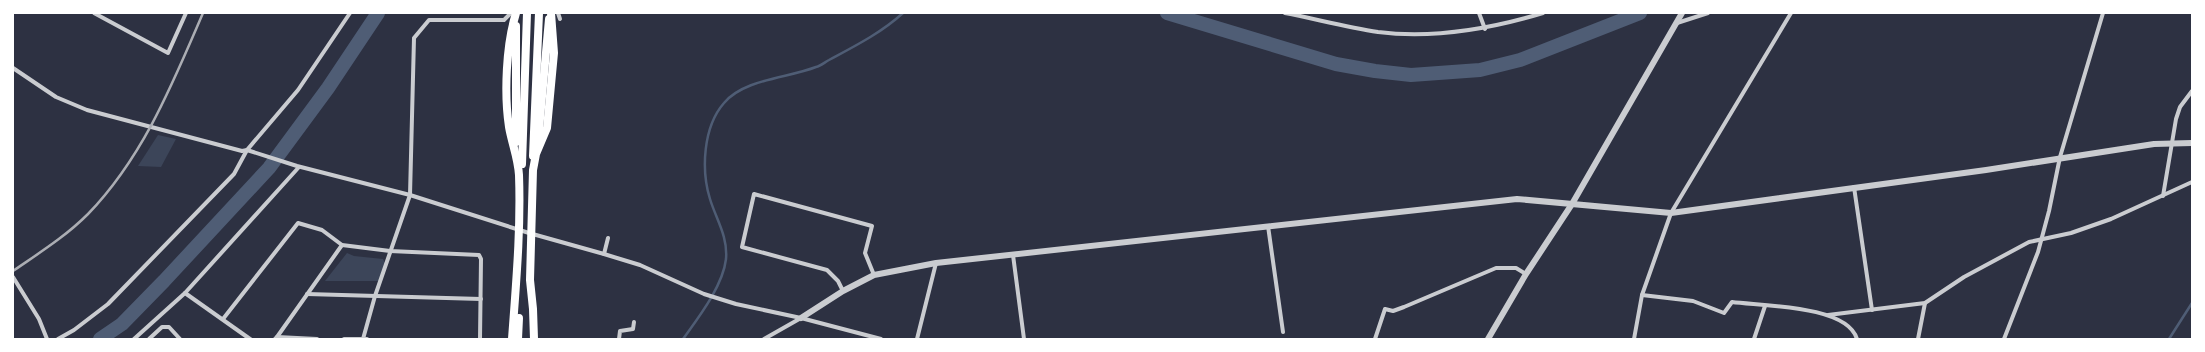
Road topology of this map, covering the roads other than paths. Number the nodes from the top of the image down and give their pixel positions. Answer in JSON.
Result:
{"nodes":[{"id":1,"x":94,"y":13,"type":"edge"},
{"id":2,"x":186,"y":13,"type":"edge"},
{"id":3,"x":350,"y":13,"type":"edge"},
{"id":4,"x":511,"y":13,"type":"edge"},
{"id":5,"x":517,"y":13,"type":"edge"},
{"id":6,"x":527,"y":13,"type":"edge"},
{"id":7,"x":539,"y":13,"type":"edge"},
{"id":8,"x":550,"y":13,"type":"edge"},
{"id":9,"x":558,"y":13,"type":"edge"},
{"id":10,"x":1285,"y":13,"type":"edge"},
{"id":11,"x":1313,"y":13,"type":"edge"},
{"id":12,"x":1479,"y":13,"type":"edge"},
{"id":13,"x":1543,"y":13,"type":"edge"},
{"id":14,"x":1708,"y":13,"type":"edge"},
{"id":15,"x":1791,"y":13,"type":"edge"},
{"id":16,"x":2103,"y":13,"type":"edge"},
{"id":17,"x":1312,"y":18,"type":"junction"},
{"id":18,"x":1680,"y":18,"type":"edge"},
{"id":19,"x":560,"y":19,"type":"dead end"},
{"id":20,"x":1485,"y":29,"type":"junction"},
{"id":21,"x":13,"y":68,"type":"edge"},
{"id":22,"x":2192,"y":91,"type":"edge"},
{"id":23,"x":2173,"y":143,"type":"junction"},
{"id":24,"x":2192,"y":143,"type":"edge"},
{"id":25,"x":247,"y":150,"type":"junction"},
{"id":26,"x":536,"y":154,"type":"junction"},
{"id":27,"x":517,"y":157,"type":"junction"},
{"id":28,"x":2060,"y":157,"type":"junction"},
{"id":29,"x":298,"y":167,"type":"junction"},
{"id":30,"x":2192,"y":182,"type":"edge"},
{"id":31,"x":1854,"y":187,"type":"junction"},
{"id":32,"x":410,"y":195,"type":"junction"},
{"id":33,"x":2163,"y":196,"type":"junction"},
{"id":34,"x":1572,"y":204,"type":"junction"},
{"id":35,"x":1671,"y":213,"type":"junction"},
{"id":36,"x":1268,"y":226,"type":"junction"},
{"id":37,"x":520,"y":230,"type":"junction"},
{"id":38,"x":530,"y":233,"type":"junction"},
{"id":39,"x":608,"y":238,"type":"dead end"},
{"id":40,"x":2040,"y":240,"type":"junction"},
{"id":41,"x":342,"y":245,"type":"junction"},
{"id":42,"x":390,"y":251,"type":"junction"},
{"id":43,"x":604,"y":254,"type":"junction"},
{"id":44,"x":1013,"y":255,"type":"junction"},
{"id":45,"x":936,"y":263,"type":"junction"},
{"id":46,"x":1526,"y":274,"type":"junction"},
{"id":47,"x":874,"y":275,"type":"junction"},
{"id":48,"x":13,"y":277,"type":"edge"},
{"id":49,"x":843,"y":291,"type":"junction"},
{"id":50,"x":185,"y":293,"type":"junction"},
{"id":51,"x":307,"y":294,"type":"junction"},
{"id":52,"x":1642,"y":295,"type":"junction"},
{"id":53,"x":375,"y":296,"type":"junction"},
{"id":54,"x":480,"y":299,"type":"junction"},
{"id":55,"x":1925,"y":303,"type":"junction"},
{"id":56,"x":1765,"y":306,"type":"junction"},
{"id":57,"x":1872,"y":310,"type":"junction"},
{"id":58,"x":1828,"y":315,"type":"junction"},
{"id":59,"x":802,"y":318,"type":"junction"},
{"id":60,"x":224,"y":319,"type":"junction"},
{"id":61,"x":634,"y":322,"type":"dead end"},
{"id":62,"x":1283,"y":332,"type":"dead end"},
{"id":63,"x":276,"y":338,"type":"edge"},
{"id":64,"x":363,"y":338,"type":"edge"},
{"id":65,"x":47,"y":339,"type":"edge"},
{"id":66,"x":58,"y":339,"type":"edge"},
{"id":67,"x":134,"y":339,"type":"edge"},
{"id":68,"x":149,"y":339,"type":"edge"},
{"id":69,"x":180,"y":339,"type":"edge"},
{"id":70,"x":250,"y":339,"type":"edge"},
{"id":71,"x":317,"y":339,"type":"edge"},
{"id":72,"x":344,"y":339,"type":"edge"},
{"id":73,"x":367,"y":339,"type":"edge"},
{"id":74,"x":480,"y":339,"type":"edge"},
{"id":75,"x":512,"y":339,"type":"edge"},
{"id":76,"x":518,"y":339,"type":"edge"},
{"id":77,"x":530,"y":339,"type":"edge"},
{"id":78,"x":534,"y":339,"type":"edge"},
{"id":79,"x":619,"y":339,"type":"edge"},
{"id":80,"x":764,"y":339,"type":"edge"},
{"id":81,"x":881,"y":339,"type":"edge"},
{"id":82,"x":917,"y":339,"type":"edge"},
{"id":83,"x":1024,"y":339,"type":"edge"},
{"id":84,"x":1375,"y":339,"type":"edge"},
{"id":85,"x":1488,"y":339,"type":"edge"},
{"id":86,"x":1634,"y":339,"type":"edge"},
{"id":87,"x":1754,"y":339,"type":"edge"},
{"id":88,"x":1857,"y":339,"type":"edge"},
{"id":89,"x":1918,"y":339,"type":"edge"},
{"id":90,"x":2004,"y":339,"type":"edge"}],
"edges":[{"from":1,"to":2,"type":"street"},
{"from":3,"to":25,"type":"street"},
{"from":4,"to":32,"type":"street"},
{"from":5,"to":27,"type":"highway"},
{"from":5,"to":27,"type":"highway"},
{"from":6,"to":76,"type":"highway"},
{"from":7,"to":77,"type":"highway"},
{"from":8,"to":26,"type":"highway"},
{"from":8,"to":26,"type":"highway"},
{"from":9,"to":19,"type":"street"},
{"from":10,"to":17,"type":"street"},
{"from":11,"to":17,"type":"street"},
{"from":12,"to":20,"type":"street"},
{"from":13,"to":20,"type":"street"},
{"from":14,"to":18,"type":"street"},
{"from":15,"to":35,"type":"street"},
{"from":16,"to":28,"type":"street"},
{"from":17,"to":20,"type":"street"},
{"from":18,"to":34,"type":"street"},
{"from":21,"to":25,"type":"street"},
{"from":22,"to":23,"type":"street"},
{"from":23,"to":24,"type":"street"},
{"from":23,"to":28,"type":"street"},
{"from":23,"to":33,"type":"street"},
{"from":25,"to":29,"type":"street"},
{"from":25,"to":66,"type":"street"},
{"from":26,"to":38,"type":"highway"},
{"from":27,"to":37,"type":"highway"},
{"from":28,"to":31,"type":"street"},
{"from":28,"to":40,"type":"street"},
{"from":29,"to":32,"type":"street"},
{"from":29,"to":50,"type":"street"},
{"from":30,"to":33,"type":"street"},
{"from":31,"to":35,"type":"street"},
{"from":31,"to":57,"type":"street"},
{"from":32,"to":37,"type":"street"},
{"from":32,"to":42,"type":"street"},
{"from":33,"to":40,"type":"street"},
{"from":34,"to":35,"type":"street"},
{"from":34,"to":36,"type":"street"},
{"from":34,"to":46,"type":"street"},
{"from":35,"to":52,"type":"street"},
{"from":36,"to":44,"type":"street"},
{"from":36,"to":62,"type":"street"},
{"from":37,"to":38,"type":"street"},
{"from":37,"to":75,"type":"highway"},
{"from":38,"to":43,"type":"street"},
{"from":38,"to":78,"type":"highway"},
{"from":39,"to":43,"type":"street"},
{"from":40,"to":55,"type":"street"},
{"from":40,"to":90,"type":"street"},
{"from":41,"to":42,"type":"street"},
{"from":41,"to":51,"type":"street"},
{"from":41,"to":60,"type":"street"},
{"from":42,"to":53,"type":"street"},
{"from":42,"to":54,"type":"street"},
{"from":43,"to":59,"type":"street"},
{"from":44,"to":45,"type":"street"},
{"from":44,"to":83,"type":"street"},
{"from":45,"to":47,"type":"street"},
{"from":45,"to":82,"type":"street"},
{"from":46,"to":84,"type":"street"},
{"from":46,"to":85,"type":"street"},
{"from":47,"to":49,"type":"street"},
{"from":47,"to":49,"type":"street"},
{"from":48,"to":65,"type":"street"},
{"from":49,"to":59,"type":"street"},
{"from":50,"to":60,"type":"street"},
{"from":50,"to":67,"type":"street"},
{"from":51,"to":53,"type":"street"},
{"from":51,"to":63,"type":"street"},
{"from":52,"to":56,"type":"street"},
{"from":52,"to":86,"type":"street"},
{"from":53,"to":54,"type":"street"},
{"from":53,"to":64,"type":"street"},
{"from":54,"to":74,"type":"street"},
{"from":55,"to":57,"type":"street"},
{"from":55,"to":89,"type":"street"},
{"from":56,"to":58,"type":"street"},
{"from":56,"to":87,"type":"street"},
{"from":57,"to":58,"type":"street"},
{"from":58,"to":88,"type":"street"},
{"from":59,"to":80,"type":"street"},
{"from":59,"to":81,"type":"street"},
{"from":60,"to":70,"type":"street"},
{"from":61,"to":79,"type":"street"},
{"from":63,"to":71,"type":"street"},
{"from":64,"to":72,"type":"street"},
{"from":64,"to":73,"type":"street"},
{"from":68,"to":69,"type":"street"}]}
